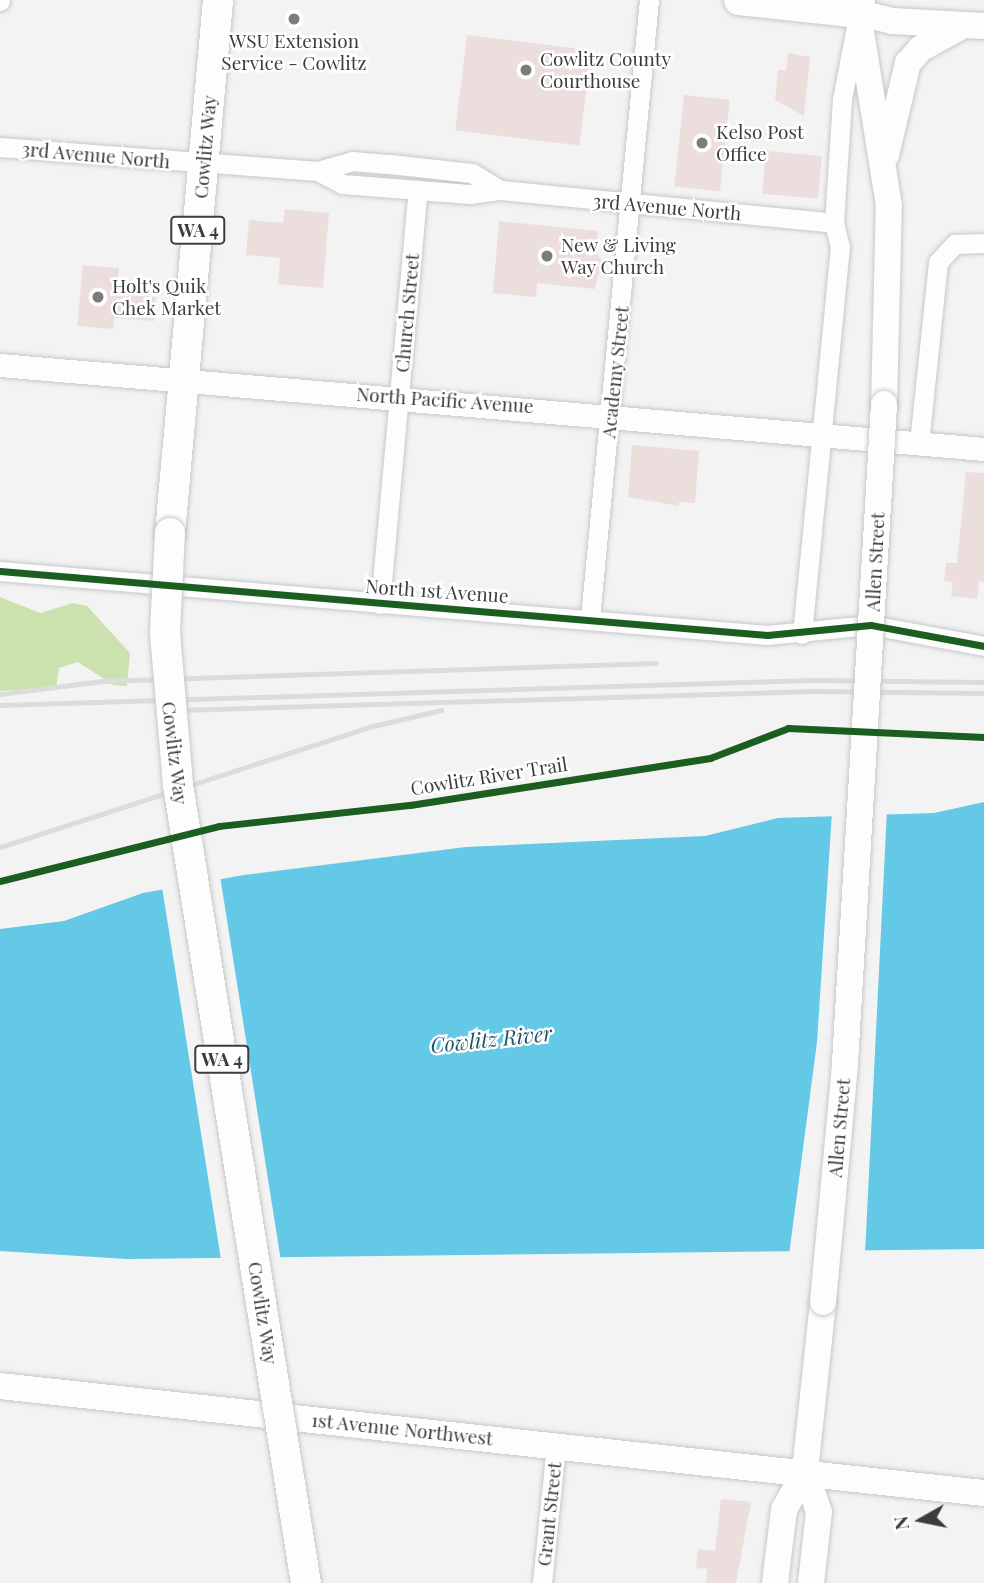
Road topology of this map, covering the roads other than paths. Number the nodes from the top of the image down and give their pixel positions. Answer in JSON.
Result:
{"nodes":[{"id":1,"x":218,"y":0,"type":"edge"},
{"id":2,"x":649,"y":0,"type":"edge"},
{"id":3,"x":739,"y":0,"type":"edge"},
{"id":4,"x":859,"y":7,"type":"edge"},
{"id":5,"x":974,"y":25,"type":"edge"},
{"id":6,"x":0,"y":147,"type":"edge"},
{"id":7,"x":204,"y":164,"type":"junction"},
{"id":8,"x":883,"y":167,"type":"junction"},
{"id":9,"x":317,"y":171,"type":"junction"},
{"id":10,"x":418,"y":190,"type":"junction"},
{"id":11,"x":500,"y":190,"type":"junction"},
{"id":12,"x":631,"y":204,"type":"junction"},
{"id":13,"x":834,"y":223,"type":"junction"},
{"id":14,"x":984,"y":243,"type":"edge"},
{"id":15,"x":0,"y":365,"type":"edge"},
{"id":16,"x":185,"y":384,"type":"junction"},
{"id":17,"x":399,"y":395,"type":"junction"},
{"id":18,"x":610,"y":414,"type":"junction"},
{"id":19,"x":822,"y":434,"type":"junction"},
{"id":20,"x":919,"y":443,"type":"junction"},
{"id":21,"x":984,"y":449,"type":"edge"},
{"id":22,"x":0,"y":571,"type":"edge"},
{"id":23,"x":380,"y":604,"type":"junction"},
{"id":24,"x":590,"y":618,"type":"junction"},
{"id":25,"x":802,"y":634,"type":"junction"},
{"id":26,"x":984,"y":646,"type":"edge"},
{"id":27,"x":0,"y":1386,"type":"edge"},
{"id":28,"x":556,"y":1446,"type":"junction"},
{"id":29,"x":805,"y":1471,"type":"junction"},
{"id":30,"x":984,"y":1493,"type":"edge"},
{"id":31,"x":306,"y":1583,"type":"edge"},
{"id":32,"x":542,"y":1583,"type":"edge"},
{"id":33,"x":775,"y":1583,"type":"edge"},
{"id":34,"x":811,"y":1583,"type":"edge"}],
"edges":[{"from":1,"to":7,"type":"main road","name":"Cowlitz Way","number":"WA 4"},
{"from":2,"to":12,"type":"street","name":"Academy Street"},
{"from":3,"to":4,"type":"main road"},
{"from":4,"to":5,"type":"main road"},
{"from":4,"to":8,"type":"main road","name":"Allen Street"},
{"from":4,"to":13,"type":"street"},
{"from":5,"to":8,"type":"main road"},
{"from":6,"to":7,"type":"street","name":"3rd Avenue North"},
{"from":7,"to":9,"type":"street","name":"3rd Avenue North"},
{"from":7,"to":16,"type":"main road","name":"Cowlitz Way","number":"WA 4"},
{"from":8,"to":29,"type":"main road","name":"Allen Street","bridge":true},
{"from":9,"to":10,"type":"street","name":"3rd Avenue North"},
{"from":9,"to":11,"type":"street","name":"3rd Avenue North"},
{"from":10,"to":11,"type":"street","name":"3rd Avenue North"},
{"from":10,"to":17,"type":"street","name":"Church Street"},
{"from":11,"to":12,"type":"street","name":"3rd Avenue North"},
{"from":12,"to":13,"type":"street","name":"3rd Avenue North"},
{"from":12,"to":18,"type":"street","name":"Academy Street"},
{"from":13,"to":19,"type":"street"},
{"from":14,"to":20,"type":"street"},
{"from":15,"to":16,"type":"street","name":"North Pacific Avenue"},
{"from":16,"to":17,"type":"street","name":"North Pacific Avenue"},
{"from":16,"to":31,"type":"main road","name":"Cowlitz Way","number":"WA 4","bridge":true},
{"from":17,"to":18,"type":"street","name":"North Pacific Avenue"},
{"from":17,"to":23,"type":"street","name":"Church Street"},
{"from":18,"to":19,"type":"street","name":"North Pacific Avenue"},
{"from":18,"to":24,"type":"street","name":"Academy Street"},
{"from":19,"to":20,"type":"street","name":"North Pacific Avenue"},
{"from":19,"to":25,"type":"street"},
{"from":20,"to":21,"type":"street","name":"North Pacific Avenue"},
{"from":22,"to":23,"type":"street","name":"North 1st Avenue"},
{"from":23,"to":24,"type":"street","name":"North 1st Avenue"},
{"from":24,"to":25,"type":"street","name":"North 1st Avenue"},
{"from":25,"to":26,"type":"street","name":"North 1st Avenue"},
{"from":27,"to":28,"type":"main road","name":"1st Avenue Northwest"},
{"from":28,"to":29,"type":"main road","name":"1st Avenue Northwest"},
{"from":28,"to":32,"type":"street","name":"Grant Street"},
{"from":29,"to":30,"type":"main road","name":"1st Avenue Northwest"},
{"from":29,"to":33,"type":"main road"},
{"from":29,"to":34,"type":"main road"}]}
